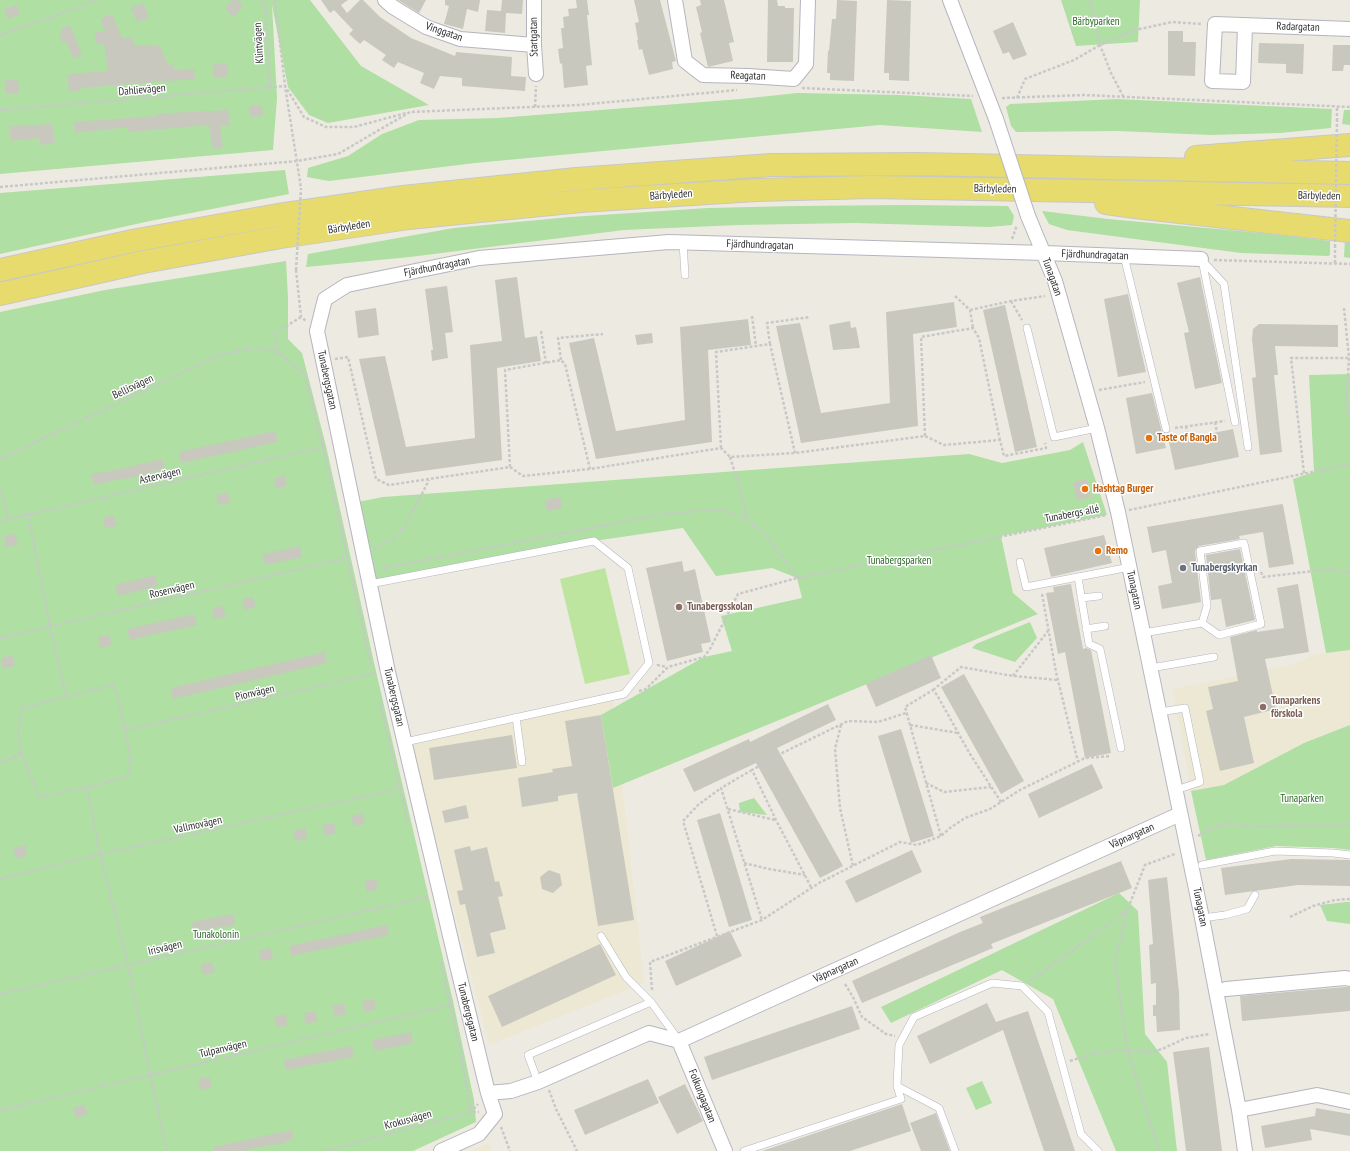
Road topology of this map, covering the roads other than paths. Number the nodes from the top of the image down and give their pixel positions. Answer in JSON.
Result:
{"nodes":[{"id":1,"x":385,"y":0,"type":"edge"},
{"id":2,"x":534,"y":0,"type":"edge"},
{"id":3,"x":675,"y":0,"type":"edge"},
{"id":4,"x":808,"y":0,"type":"edge"},
{"id":5,"x":950,"y":0,"type":"edge"},
{"id":6,"x":1245,"y":26,"type":"junction"},
{"id":7,"x":1350,"y":29,"type":"edge"},
{"id":8,"x":534,"y":45,"type":"junction"},
{"id":9,"x":536,"y":74,"type":"road end"},
{"id":10,"x":1350,"y":145,"type":"edge"},
{"id":11,"x":1079,"y":167,"type":"junction"},
{"id":12,"x":1350,"y":173,"type":"edge"},
{"id":13,"x":1028,"y":189,"type":"junction"},
{"id":14,"x":1350,"y":196,"type":"edge"},
{"id":15,"x":1350,"y":231,"type":"edge"},
{"id":16,"x":683,"y":243,"type":"junction"},
{"id":17,"x":1044,"y":253,"type":"junction"},
{"id":18,"x":1124,"y":256,"type":"junction"},
{"id":19,"x":1202,"y":259,"type":"junction"},
{"id":20,"x":0,"y":270,"type":"edge"},
{"id":21,"x":685,"y":275,"type":"dead end"},
{"id":22,"x":0,"y":294,"type":"edge"},
{"id":23,"x":325,"y":299,"type":"joint"},
{"id":24,"x":1027,"y":328,"type":"road end"},
{"id":25,"x":1235,"y":421,"type":"road end"},
{"id":26,"x":1097,"y":428,"type":"junction"},
{"id":27,"x":1166,"y":429,"type":"road end"},
{"id":28,"x":1248,"y":447,"type":"dead end"},
{"id":29,"x":1020,"y":562,"type":"dead end"},
{"id":30,"x":1130,"y":567,"type":"junction"},
{"id":31,"x":1078,"y":576,"type":"junction"},
{"id":32,"x":370,"y":584,"type":"junction"},
{"id":33,"x":1099,"y":596,"type":"dead end"},
{"id":34,"x":1081,"y":598,"type":"junction"},
{"id":35,"x":1202,"y":623,"type":"junction"},
{"id":36,"x":1105,"y":626,"type":"dead end"},
{"id":37,"x":1086,"y":629,"type":"junction"},
{"id":38,"x":1144,"y":633,"type":"junction"},
{"id":39,"x":1214,"y":657,"type":"dead end"},
{"id":40,"x":1151,"y":668,"type":"junction"},
{"id":41,"x":1160,"y":712,"type":"junction"},
{"id":42,"x":516,"y":717,"type":"junction"},
{"id":43,"x":405,"y":742,"type":"junction"},
{"id":44,"x":1121,"y":748,"type":"dead end"},
{"id":45,"x":522,"y":762,"type":"dead end"},
{"id":46,"x":1176,"y":790,"type":"junction"},
{"id":47,"x":1180,"y":814,"type":"junction"},
{"id":48,"x":1350,"y":855,"type":"edge"},
{"id":49,"x":1202,"y":865,"type":"dead end"},
{"id":50,"x":1254,"y":895,"type":"dead end"},
{"id":51,"x":1202,"y":918,"type":"junction"},
{"id":52,"x":601,"y":936,"type":"dead end"},
{"id":53,"x":1350,"y":979,"type":"edge"},
{"id":54,"x":1226,"y":990,"type":"dead end"},
{"id":55,"x":650,"y":1002,"type":"junction"},
{"id":56,"x":679,"y":1041,"type":"junction"},
{"id":57,"x":541,"y":1080,"type":"junction"},
{"id":58,"x":897,"y":1086,"type":"junction"},
{"id":59,"x":488,"y":1093,"type":"junction"},
{"id":60,"x":1350,"y":1102,"type":"edge"},
{"id":61,"x":1238,"y":1110,"type":"junction"},
{"id":62,"x":441,"y":1151,"type":"edge"},
{"id":63,"x":725,"y":1151,"type":"edge"},
{"id":64,"x":744,"y":1151,"type":"edge"},
{"id":65,"x":955,"y":1151,"type":"edge"},
{"id":66,"x":1098,"y":1151,"type":"edge"},
{"id":67,"x":1245,"y":1151,"type":"edge"}],
"edges":[{"from":1,"to":8,"type":"street","name":"Vinggatan"},
{"from":2,"to":8,"type":"street","name":"Startgatan"},
{"from":3,"to":4,"type":"street","name":"Reagatan"},
{"from":5,"to":17,"type":"street","name":"Tunagatan","bridge":true},
{"from":6,"to":6,"type":"street","name":"Radargatan"},
{"from":6,"to":7,"type":"street","name":"Radargatan"},
{"from":8,"to":9,"type":"street","name":"Startgatan"},
{"from":10,"to":11,"type":"main road"},
{"from":11,"to":12,"type":"main road","name":"Bärbyleden"},
{"from":11,"to":20,"type":"main road","name":"Bärbyleden"},
{"from":13,"to":14,"type":"main road","name":"Bärbyleden"},
{"from":13,"to":15,"type":"main road"},
{"from":13,"to":22,"type":"main road","name":"Bärbyleden"},
{"from":16,"to":17,"type":"street","name":"Fjärdhundragatan"},
{"from":16,"to":21,"type":"lane"},
{"from":16,"to":23,"type":"street","name":"Fjärdhundragatan"},
{"from":17,"to":18,"type":"street","name":"Fjärdhundragatan"},
{"from":17,"to":26,"type":"street","name":"Tunagatan"},
{"from":18,"to":19,"type":"street","name":"Fjärdhundragatan"},
{"from":18,"to":27,"type":"lane"},
{"from":19,"to":25,"type":"lane"},
{"from":19,"to":28,"type":"lane"},
{"from":23,"to":32,"type":"street","name":"Tunabergsgatan"},
{"from":24,"to":26,"type":"lane"},
{"from":26,"to":30,"type":"street","name":"Tunagatan"},
{"from":29,"to":31,"type":"lane"},
{"from":30,"to":31,"type":"lane"},
{"from":30,"to":38,"type":"street","name":"Tunagatan"},
{"from":31,"to":34,"type":"lane"},
{"from":32,"to":42,"type":"lane"},
{"from":32,"to":43,"type":"street","name":"Tunabergsgatan"},
{"from":33,"to":34,"type":"lane"},
{"from":34,"to":37,"type":"lane"},
{"from":35,"to":35,"type":"lane"},
{"from":35,"to":38,"type":"lane"},
{"from":36,"to":37,"type":"lane"},
{"from":37,"to":44,"type":"lane"},
{"from":38,"to":40,"type":"street","name":"Tunagatan"},
{"from":39,"to":40,"type":"lane"},
{"from":40,"to":41,"type":"street","name":"Tunagatan"},
{"from":41,"to":46,"type":"street","name":"Tunagatan"},
{"from":41,"to":46,"type":"lane"},
{"from":42,"to":43,"type":"lane"},
{"from":42,"to":45,"type":"lane"},
{"from":43,"to":59,"type":"street","name":"Tunabergsgatan"},
{"from":46,"to":47,"type":"street","name":"Tunagatan"},
{"from":47,"to":51,"type":"street","name":"Tunagatan"},
{"from":47,"to":56,"type":"street","name":"Väpnargatan"},
{"from":48,"to":49,"type":"lane"},
{"from":50,"to":51,"type":"lane"},
{"from":51,"to":61,"type":"street","name":"Tunagatan"},
{"from":52,"to":55,"type":"lane"},
{"from":53,"to":54,"type":"street"},
{"from":55,"to":56,"type":"lane"},
{"from":55,"to":57,"type":"lane"},
{"from":56,"to":57,"type":"street"},
{"from":56,"to":63,"type":"street","name":"Folkungagatan"},
{"from":57,"to":59,"type":"street"},
{"from":58,"to":64,"type":"lane"},
{"from":58,"to":65,"type":"lane"},
{"from":58,"to":66,"type":"lane"},
{"from":59,"to":62,"type":"street","name":"Tunabergsgatan"},
{"from":60,"to":61,"type":"street"},
{"from":61,"to":67,"type":"street","name":"Tunagatan"}]}
